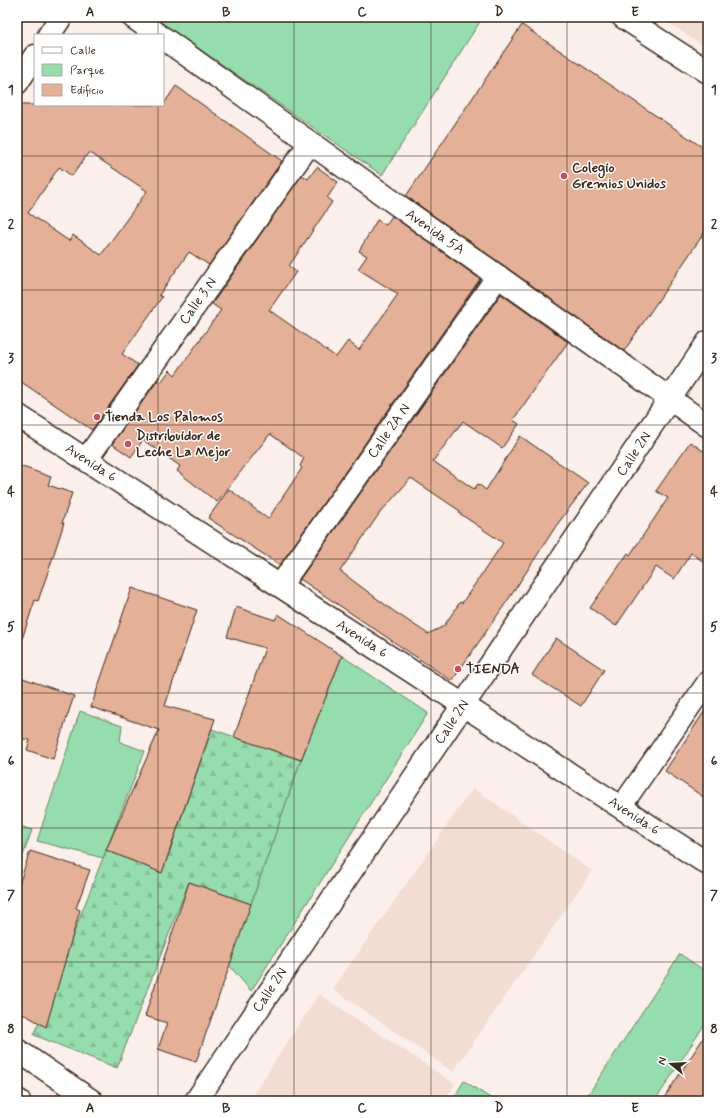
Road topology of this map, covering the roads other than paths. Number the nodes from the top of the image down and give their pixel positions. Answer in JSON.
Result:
{"nodes":[{"id":1,"x":61,"y":17,"type":"edge"},
{"id":2,"x":133,"y":17,"type":"edge"},
{"id":3,"x":623,"y":17,"type":"edge"},
{"id":4,"x":50,"y":34,"type":"edge"},
{"id":5,"x":157,"y":34,"type":"edge"},
{"id":6,"x":164,"y":39,"type":"edge"},
{"id":7,"x":34,"y":58,"type":"edge"},
{"id":8,"x":708,"y":72,"type":"edge"},
{"id":9,"x":17,"y":83,"type":"edge"},
{"id":10,"x":310,"y":143,"type":"junction"},
{"id":11,"x":498,"y":276,"type":"junction"},
{"id":12,"x":708,"y":342,"type":"edge"},
{"id":13,"x":671,"y":399,"type":"junction"},
{"id":14,"x":17,"y":415,"type":"edge"},
{"id":15,"x":708,"y":426,"type":"edge"},
{"id":16,"x":86,"y":460,"type":"junction"},
{"id":17,"x":280,"y":586,"type":"junction"},
{"id":18,"x":708,"y":681,"type":"edge"},
{"id":19,"x":463,"y":705,"type":"junction"},
{"id":20,"x":621,"y":807,"type":"junction"},
{"id":21,"x":708,"y":864,"type":"edge"},
{"id":22,"x":17,"y":1050,"type":"edge"},
{"id":23,"x":92,"y":1101,"type":"edge"},
{"id":24,"x":196,"y":1101,"type":"edge"}],
"edges":[{"from":1,"to":4,"type":"street"},
{"from":2,"to":5,"type":"street"},
{"from":3,"to":8,"type":"street"},
{"from":6,"to":10,"type":"street","name":"Avenida 5A"},
{"from":7,"to":9,"type":"street"},
{"from":10,"to":11,"type":"street","name":"Avenida 5A"},
{"from":10,"to":16,"type":"street","name":"Calle 3 N"},
{"from":11,"to":13,"type":"street","name":"Avenida 5A"},
{"from":11,"to":17,"type":"street","name":"Calle 2A N"},
{"from":12,"to":13,"type":"street","name":"Calle 2N"},
{"from":13,"to":15,"type":"street","name":"Avenida 5A"},
{"from":13,"to":19,"type":"street","name":"Calle 2N"},
{"from":14,"to":16,"type":"street","name":"Avenida 6"},
{"from":16,"to":17,"type":"street","name":"Avenida 6"},
{"from":17,"to":19,"type":"street","name":"Avenida 6"},
{"from":18,"to":20,"type":"street"},
{"from":19,"to":20,"type":"street","name":"Avenida 6"},
{"from":19,"to":24,"type":"street","name":"Calle 2N"},
{"from":20,"to":21,"type":"street","name":"Avenida 6"},
{"from":22,"to":23,"type":"street"}]}
